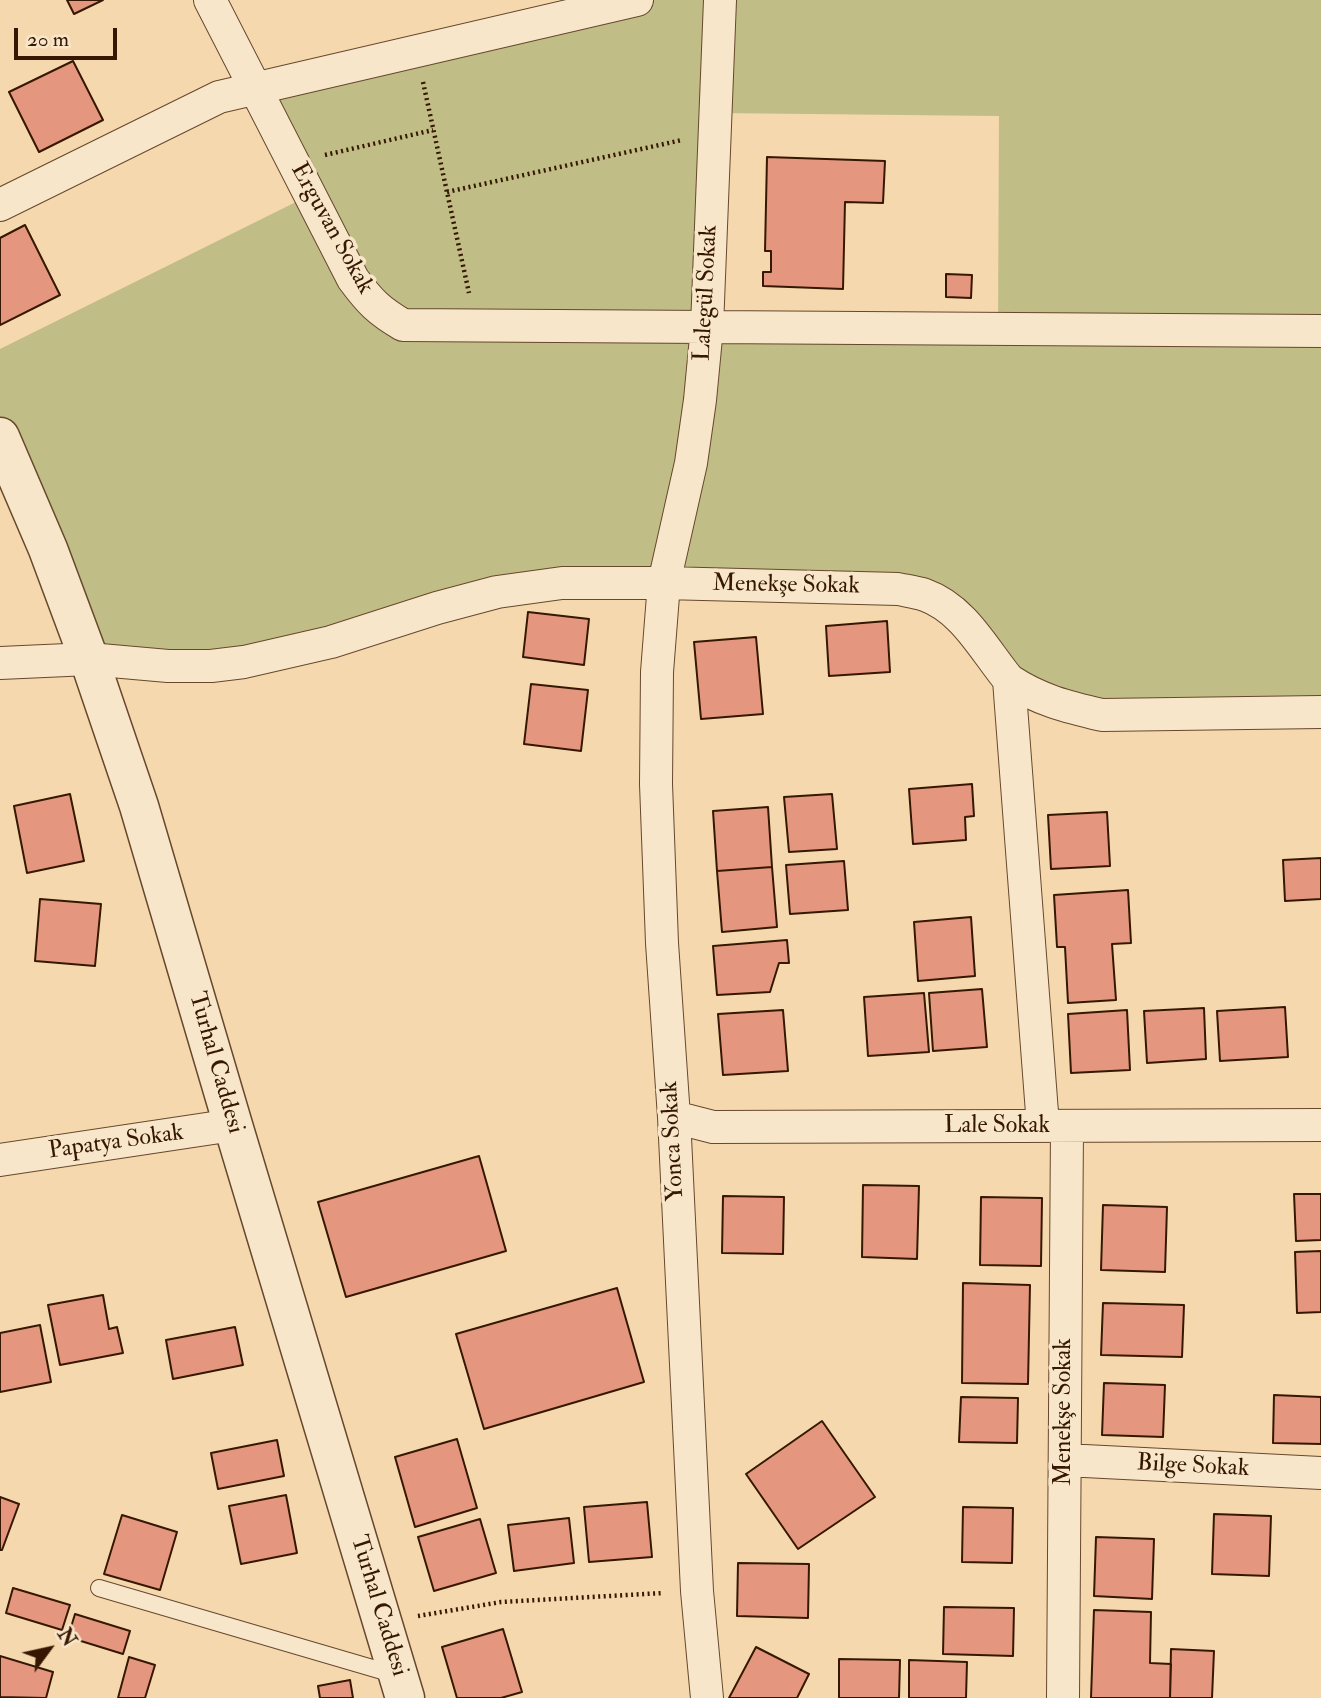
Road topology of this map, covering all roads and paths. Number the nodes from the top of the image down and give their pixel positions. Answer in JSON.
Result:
{"nodes":[{"id":1,"x":210,"y":0,"type":"edge"},
{"id":2,"x":637,"y":0,"type":"edge"},
{"id":3,"x":720,"y":0,"type":"edge"},
{"id":4,"x":416,"y":51,"type":"junction"},
{"id":5,"x":255,"y":88,"type":"junction"},
{"id":6,"x":433,"y":130,"type":"junction"},
{"id":7,"x":714,"y":132,"type":"junction"},
{"id":8,"x":293,"y":162,"type":"junction"},
{"id":9,"x":447,"y":192,"type":"junction"},
{"id":10,"x":0,"y":205,"type":"edge"},
{"id":11,"x":476,"y":325,"type":"junction"},
{"id":12,"x":707,"y":327,"type":"junction"},
{"id":13,"x":1321,"y":331,"type":"edge"},
{"id":14,"x":0,"y":436,"type":"edge"},
{"id":15,"x":664,"y":583,"type":"junction"},
{"id":16,"x":89,"y":659,"type":"junction"},
{"id":17,"x":0,"y":663,"type":"edge"},
{"id":18,"x":1009,"y":680,"type":"junction"},
{"id":19,"x":1321,"y":712,"type":"edge"},
{"id":20,"x":674,"y":1117,"type":"junction"},
{"id":21,"x":233,"y":1125,"type":"junction"},
{"id":22,"x":1321,"y":1125,"type":"edge"},
{"id":23,"x":1055,"y":1127,"type":"junction"},
{"id":24,"x":0,"y":1160,"type":"edge"},
{"id":25,"x":1065,"y":1460,"type":"junction"},
{"id":26,"x":1321,"y":1474,"type":"edge"},
{"id":27,"x":99,"y":1588,"type":"dead end"},
{"id":28,"x":698,"y":1591,"type":"junction"},
{"id":29,"x":383,"y":1622,"type":"junction"},
{"id":30,"x":402,"y":1687,"type":"edge"},
{"id":31,"x":707,"y":1698,"type":"edge"},
{"id":32,"x":1063,"y":1698,"type":"edge"}],
"edges":[{"from":1,"to":5,"type":"street","name":"Erguvan Sokak"},
{"from":2,"to":4,"type":"street"},
{"from":3,"to":7,"type":"street","name":"Lalegül Sokak"},
{"from":4,"to":5,"type":"street"},
{"from":4,"to":6,"type":"path"},
{"from":5,"to":8,"type":"street","name":"Erguvan Sokak"},
{"from":5,"to":10,"type":"street"},
{"from":6,"to":8,"type":"path"},
{"from":6,"to":9,"type":"path"},
{"from":7,"to":9,"type":"path"},
{"from":7,"to":12,"type":"street","name":"Lalegül Sokak"},
{"from":8,"to":11,"type":"street","name":"Erguvan Sokak"},
{"from":9,"to":11,"type":"path"},
{"from":11,"to":12,"type":"street","name":"Erguvan Sokak"},
{"from":12,"to":13,"type":"street","name":"Erguvan Sokak"},
{"from":12,"to":15,"type":"street","name":"Lalegül Sokak"},
{"from":14,"to":16,"type":"street","name":"Turhal Caddesi"},
{"from":15,"to":16,"type":"street","name":"Menekşe Sokak"},
{"from":15,"to":18,"type":"street","name":"Menekşe Sokak"},
{"from":15,"to":20,"type":"street","name":"Yonca Sokak"},
{"from":16,"to":17,"type":"street","name":"Menekşe Sokak"},
{"from":16,"to":21,"type":"street","name":"Turhal Caddesi"},
{"from":18,"to":19,"type":"street"},
{"from":18,"to":23,"type":"street","name":"Menekşe Sokak"},
{"from":20,"to":23,"type":"street","name":"Lale Sokak"},
{"from":20,"to":28,"type":"street","name":"Yonca Sokak"},
{"from":21,"to":24,"type":"street","name":"Papatya Sokak"},
{"from":21,"to":29,"type":"street","name":"Turhal Caddesi"},
{"from":22,"to":23,"type":"street","name":"Lale Sokak"},
{"from":23,"to":25,"type":"street","name":"Menekşe Sokak"},
{"from":25,"to":26,"type":"street","name":"Bilge Sokak"},
{"from":25,"to":32,"type":"street","name":"Menekşe Sokak"},
{"from":27,"to":30,"type":"lane"},
{"from":28,"to":29,"type":"path"},
{"from":28,"to":31,"type":"street","name":"Yonca Sokak"},
{"from":29,"to":30,"type":"street","name":"Turhal Caddesi"}]}
